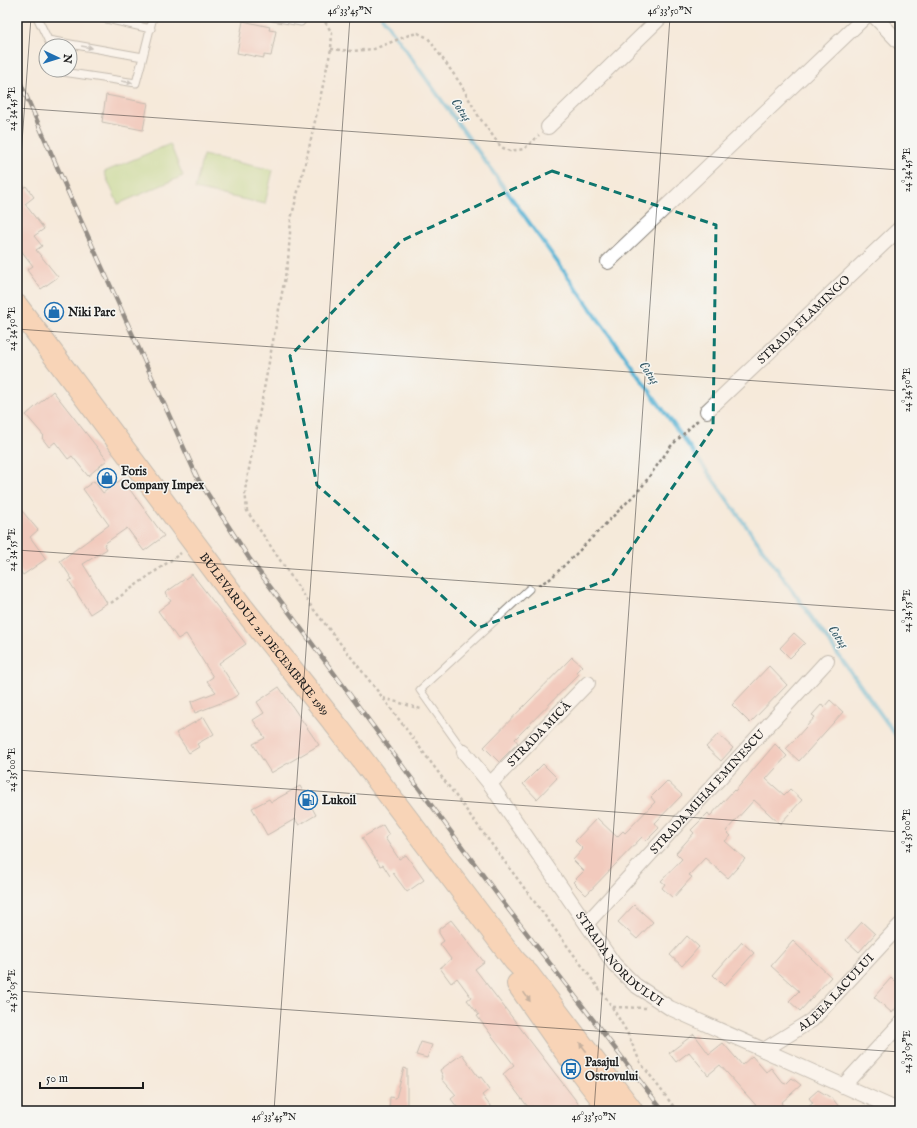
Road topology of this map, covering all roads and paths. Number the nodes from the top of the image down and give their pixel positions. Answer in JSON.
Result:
{"nodes":[{"id":1,"x":37,"y":17,"type":"edge"},
{"id":2,"x":98,"y":17,"type":"edge"},
{"id":3,"x":153,"y":17,"type":"edge"},
{"id":4,"x":273,"y":17,"type":"edge"},
{"id":5,"x":304,"y":17,"type":"edge"},
{"id":6,"x":322,"y":17,"type":"edge"},
{"id":7,"x":661,"y":17,"type":"edge"},
{"id":8,"x":865,"y":17,"type":"edge"},
{"id":9,"x":875,"y":17,"type":"edge"},
{"id":10,"x":151,"y":29,"type":"junction"},
{"id":11,"x":48,"y":38,"type":"edge"},
{"id":12,"x":900,"y":43,"type":"edge"},
{"id":13,"x":78,"y":47,"type":"edge"},
{"id":14,"x":331,"y":49,"type":"junction"},
{"id":15,"x":143,"y":57,"type":"junction"},
{"id":16,"x":78,"y":74,"type":"edge"},
{"id":17,"x":548,"y":127,"type":"joint"},
{"id":18,"x":900,"y":228,"type":"edge"},
{"id":19,"x":608,"y":262,"type":"dead end"},
{"id":20,"x":17,"y":306,"type":"edge"},
{"id":21,"x":707,"y":411,"type":"joint"},
{"id":22,"x":184,"y":550,"type":"dead end"},
{"id":23,"x":529,"y":589,"type":"joint"},
{"id":24,"x":111,"y":603,"type":"dead end"},
{"id":25,"x":827,"y":661,"type":"dead end"},
{"id":26,"x":588,"y":683,"type":"dead end"},
{"id":27,"x":383,"y":698,"type":"junction"},
{"id":28,"x":437,"y":714,"type":"junction"},
{"id":29,"x":464,"y":752,"type":"joint"},
{"id":30,"x":490,"y":784,"type":"junction"},
{"id":31,"x":587,"y":923,"type":"junction"},
{"id":32,"x":900,"y":925,"type":"edge"},
{"id":33,"x":515,"y":961,"type":"junction"},
{"id":34,"x":612,"y":1007,"type":"junction"},
{"id":35,"x":652,"y":1008,"type":"dead end"},
{"id":36,"x":900,"y":1024,"type":"edge"},
{"id":37,"x":764,"y":1050,"type":"junction"},
{"id":38,"x":843,"y":1086,"type":"junction"},
{"id":39,"x":611,"y":1111,"type":"edge"},
{"id":40,"x":632,"y":1111,"type":"edge"},
{"id":41,"x":678,"y":1111,"type":"edge"},
{"id":42,"x":900,"y":1111,"type":"edge"}],
"edges":[{"from":1,"to":11,"type":"lane"},
{"from":2,"to":10,"type":"lane"},
{"from":3,"to":10,"type":"lane"},
{"from":4,"to":5,"type":"lane"},
{"from":6,"to":14,"type":"path"},
{"from":7,"to":17,"type":"street"},
{"from":8,"to":19,"type":"street"},
{"from":9,"to":12,"type":"street"},
{"from":10,"to":15,"type":"lane"},
{"from":13,"to":15,"type":"lane","one_way":true},
{"from":14,"to":17,"type":"path"},
{"from":14,"to":27,"type":"path"},
{"from":16,"to":15,"type":"lane","one_way":true},
{"from":18,"to":21,"type":"street","name":"STRADA FLAMINGO"},
{"from":20,"to":33,"type":"main road","name":"BULEVARDUL 22 DECEMBRIE 1989"},
{"from":21,"to":23,"type":"path"},
{"from":22,"to":24,"type":"path"},
{"from":23,"to":28,"type":"lane"},
{"from":25,"to":31,"type":"street","name":"STRADA MIHAI EMINESCU"},
{"from":26,"to":30,"type":"street","name":"STRADA MICĂ"},
{"from":27,"to":28,"type":"path"},
{"from":27,"to":34,"type":"path"},
{"from":28,"to":29,"type":"lane"},
{"from":29,"to":30,"type":"street","name":"STRADA NORDULUI"},
{"from":30,"to":31,"type":"street","name":"STRADA NORDULUI"},
{"from":31,"to":37,"type":"street","name":"STRADA NORDULUI"},
{"from":32,"to":37,"type":"street","name":"ALEEA LACULUI"},
{"from":33,"to":39,"type":"main road","one_way":true},
{"from":40,"to":33,"type":"main road","name":"BULEVARDUL 22 DECEMBRIE 1989","one_way":true},
{"from":34,"to":35,"type":"path"},
{"from":34,"to":41,"type":"path"},
{"from":36,"to":38,"type":"street"},
{"from":37,"to":38,"type":"street","name":"STRADA NORDULUI"},
{"from":38,"to":42,"type":"street","name":"STRADA NORDULUI"}]}
